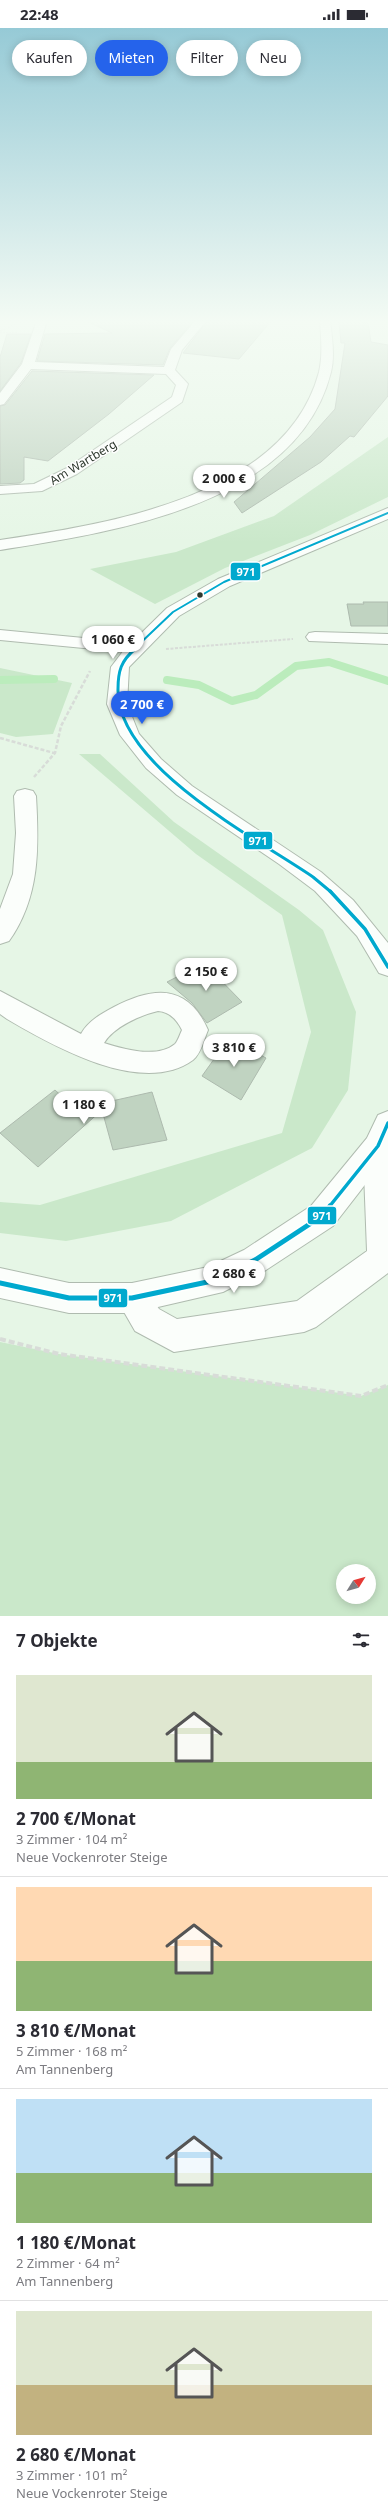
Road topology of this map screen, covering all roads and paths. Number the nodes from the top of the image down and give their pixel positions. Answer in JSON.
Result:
{"nodes":[{"id":1,"x":179,"y":394,"type":"edge"},
{"id":2,"x":317,"y":394,"type":"edge"},
{"id":3,"x":0,"y":490,"type":"edge"},
{"id":4,"x":388,"y":513,"type":"edge"},
{"id":5,"x":0,"y":545,"type":"edge"},
{"id":6,"x":0,"y":635,"type":"edge"},
{"id":7,"x":315,"y":638,"type":"joint"},
{"id":8,"x":388,"y":639,"type":"edge"},
{"id":9,"x":136,"y":648,"type":"junction"},
{"id":10,"x":90,"y":671,"type":"dead end"},
{"id":11,"x":0,"y":738,"type":"edge"},
{"id":12,"x":55,"y":753,"type":"junction"},
{"id":13,"x":25,"y":796,"type":"joint"},
{"id":14,"x":0,"y":935,"type":"edge"},
{"id":15,"x":388,"y":967,"type":"edge"},
{"id":16,"x":0,"y":1001,"type":"edge"},
{"id":17,"x":89,"y":1048,"type":"dead end"},
{"id":18,"x":383,"y":1135,"type":"edge"},
{"id":19,"x":0,"y":1283,"type":"edge"},
{"id":20,"x":132,"y":1298,"type":"junction"},
{"id":21,"x":0,"y":1339,"type":"edge"},
{"id":22,"x":388,"y":1385,"type":"edge"}],
"edges":[{"from":1,"to":3,"type":"street","name":"Am Wartberg"},
{"from":2,"to":5,"type":"street"},
{"from":4,"to":9,"type":"street"},
{"from":6,"to":9,"type":"street"},
{"from":7,"to":8,"type":"street"},
{"from":7,"to":9,"type":"path"},
{"from":9,"to":15,"type":"street"},
{"from":10,"to":12,"type":"path"},
{"from":11,"to":12,"type":"path"},
{"from":12,"to":13,"type":"path"},
{"from":13,"to":14,"type":"street"},
{"from":16,"to":17,"type":"street"},
{"from":18,"to":20,"type":"street"},
{"from":18,"to":20,"type":"street"},
{"from":19,"to":20,"type":"street"},
{"from":21,"to":22,"type":"path"}]}
